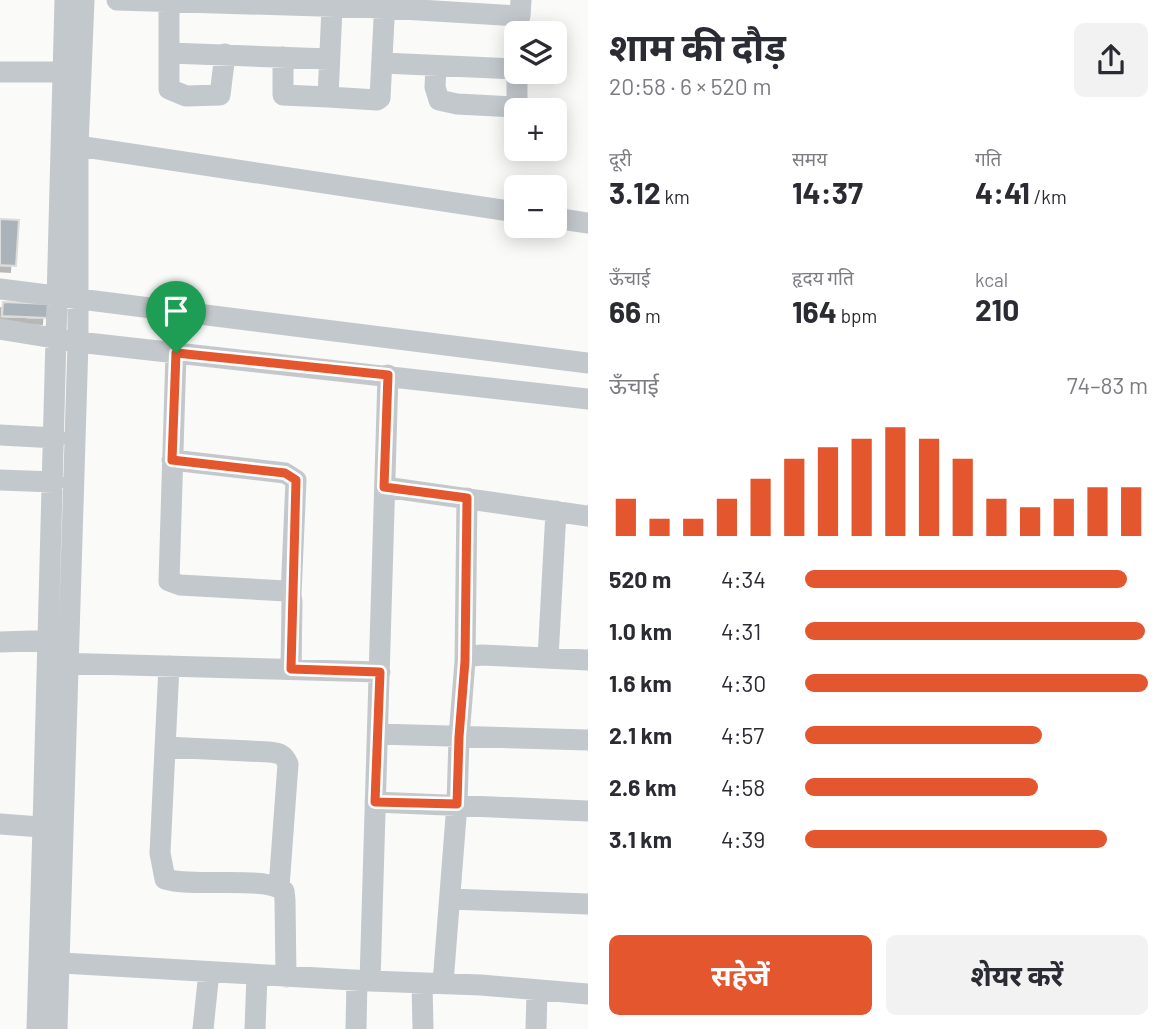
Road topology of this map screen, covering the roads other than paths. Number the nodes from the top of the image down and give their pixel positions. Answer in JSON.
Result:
{"nodes":[{"id":1,"x":65,"y":0,"type":"edge"},
{"id":2,"x":84,"y":0,"type":"edge"},
{"id":3,"x":117,"y":0,"type":"edge"},
{"id":4,"x":169,"y":2,"type":"junction"},
{"id":5,"x":239,"y":2,"type":"edge"},
{"id":6,"x":297,"y":3,"type":"edge"},
{"id":7,"x":385,"y":4,"type":"edge"},
{"id":8,"x":443,"y":6,"type":"edge"},
{"id":9,"x":332,"y":7,"type":"junction"},
{"id":10,"x":520,"y":16,"type":"edge"},
{"id":11,"x":169,"y":53,"type":"junction"},
{"id":12,"x":225,"y":54,"type":"junction"},
{"id":13,"x":282,"y":57,"type":"junction"},
{"id":14,"x":329,"y":59,"type":"junction"},
{"id":15,"x":383,"y":63,"type":"junction"},
{"id":16,"x":436,"y":66,"type":"junction"},
{"id":17,"x":504,"y":69,"type":"edge"},
{"id":18,"x":0,"y":72,"type":"edge"},
{"id":19,"x":72,"y":72,"type":"junction"},
{"id":20,"x":516,"y":84,"type":"edge"},
{"id":21,"x":328,"y":97,"type":"junction"},
{"id":22,"x":70,"y":145,"type":"junction"},
{"id":23,"x":504,"y":210,"type":"edge"},
{"id":24,"x":567,"y":220,"type":"edge"},
{"id":25,"x":588,"y":223,"type":"edge"},
{"id":26,"x":0,"y":289,"type":"edge"},
{"id":27,"x":69,"y":298,"type":"junction"},
{"id":28,"x":0,"y":329,"type":"edge"},
{"id":29,"x":68,"y":340,"type":"junction"},
{"id":30,"x":176,"y":353,"type":"junction"},
{"id":31,"x":588,"y":356,"type":"edge"},
{"id":32,"x":588,"y":363,"type":"edge"},
{"id":33,"x":388,"y":375,"type":"junction"},
{"id":34,"x":585,"y":399,"type":"edge"},
{"id":35,"x":0,"y":435,"type":"edge"},
{"id":36,"x":56,"y":438,"type":"junction"},
{"id":37,"x":172,"y":460,"type":"junction"},
{"id":38,"x":0,"y":481,"type":"edge"},
{"id":39,"x":54,"y":482,"type":"junction"},
{"id":40,"x":384,"y":487,"type":"junction"},
{"id":41,"x":467,"y":498,"type":"junction"},
{"id":42,"x":556,"y":511,"type":"junction"},
{"id":43,"x":588,"y":516,"type":"edge"},
{"id":44,"x":291,"y":595,"type":"junction"},
{"id":45,"x":58,"y":640,"type":"junction"},
{"id":46,"x":0,"y":642,"type":"edge"},
{"id":47,"x":548,"y":658,"type":"junction"},
{"id":48,"x":588,"y":660,"type":"edge"},
{"id":49,"x":465,"y":661,"type":"junction"},
{"id":50,"x":57,"y":663,"type":"junction"},
{"id":51,"x":169,"y":666,"type":"junction"},
{"id":52,"x":291,"y":669,"type":"junction"},
{"id":53,"x":380,"y":672,"type":"junction"},
{"id":54,"x":378,"y":734,"type":"junction"},
{"id":55,"x":459,"y":737,"type":"junction"},
{"id":56,"x":588,"y":740,"type":"edge"},
{"id":57,"x":165,"y":747,"type":"junction"},
{"id":58,"x":375,"y":802,"type":"junction"},
{"id":59,"x":457,"y":804,"type":"junction"},
{"id":60,"x":588,"y":811,"type":"edge"},
{"id":61,"x":0,"y":824,"type":"edge"},
{"id":62,"x":52,"y":828,"type":"junction"},
{"id":63,"x":279,"y":887,"type":"junction"},
{"id":64,"x":450,"y":899,"type":"junction"},
{"id":65,"x":588,"y":904,"type":"edge"},
{"id":66,"x":49,"y":963,"type":"junction"},
{"id":67,"x":209,"y":972,"type":"junction"},
{"id":68,"x":257,"y":975,"type":"junction"},
{"id":69,"x":286,"y":977,"type":"junction"},
{"id":70,"x":363,"y":981,"type":"junction"},
{"id":71,"x":422,"y":983,"type":"junction"},
{"id":72,"x":443,"y":984,"type":"junction"},
{"id":73,"x":537,"y":991,"type":"junction"},
{"id":74,"x":588,"y":994,"type":"edge"},
{"id":75,"x":37,"y":1029,"type":"edge"},
{"id":76,"x":57,"y":1029,"type":"edge"},
{"id":77,"x":203,"y":1029,"type":"edge"},
{"id":78,"x":256,"y":1029,"type":"edge"},
{"id":79,"x":356,"y":1029,"type":"edge"},
{"id":80,"x":423,"y":1029,"type":"edge"},
{"id":81,"x":536,"y":1029,"type":"edge"}],
"edges":[{"from":1,"to":19,"type":"street"},
{"from":2,"to":19,"type":"street"},
{"from":3,"to":4,"type":"street"},
{"from":4,"to":5,"type":"street"},
{"from":4,"to":11,"type":"street"},
{"from":5,"to":6,"type":"street"},
{"from":6,"to":9,"type":"street"},
{"from":7,"to":8,"type":"street"},
{"from":7,"to":9,"type":"street"},
{"from":7,"to":15,"type":"street"},
{"from":8,"to":10,"type":"street"},
{"from":9,"to":14,"type":"street"},
{"from":11,"to":12,"type":"street"},
{"from":11,"to":12,"type":"street"},
{"from":12,"to":13,"type":"street"},
{"from":13,"to":14,"type":"street"},
{"from":13,"to":21,"type":"street"},
{"from":14,"to":21,"type":"street"},
{"from":15,"to":16,"type":"street"},
{"from":15,"to":21,"type":"street"},
{"from":16,"to":17,"type":"street"},
{"from":16,"to":20,"type":"street"},
{"from":18,"to":19,"type":"street"},
{"from":19,"to":22,"type":"street"},
{"from":22,"to":23,"type":"street"},
{"from":22,"to":27,"type":"street"},
{"from":24,"to":25,"type":"street"},
{"from":26,"to":27,"type":"street"},
{"from":27,"to":29,"type":"street"},
{"from":27,"to":32,"type":"street"},
{"from":28,"to":29,"type":"street"},
{"from":29,"to":30,"type":"street"},
{"from":29,"to":36,"type":"street"},
{"from":29,"to":45,"type":"street"},
{"from":30,"to":33,"type":"street"},
{"from":30,"to":37,"type":"street"},
{"from":31,"to":32,"type":"street"},
{"from":32,"to":34,"type":"street"},
{"from":33,"to":34,"type":"street"},
{"from":33,"to":40,"type":"street"},
{"from":35,"to":36,"type":"street"},
{"from":36,"to":39,"type":"street"},
{"from":37,"to":44,"type":"street"},
{"from":37,"to":44,"type":"street"},
{"from":38,"to":39,"type":"street"},
{"from":39,"to":45,"type":"street"},
{"from":40,"to":41,"type":"street"},
{"from":40,"to":53,"type":"street"},
{"from":41,"to":42,"type":"street"},
{"from":41,"to":49,"type":"street"},
{"from":42,"to":43,"type":"street"},
{"from":42,"to":47,"type":"street"},
{"from":44,"to":52,"type":"street"},
{"from":45,"to":46,"type":"street"},
{"from":45,"to":50,"type":"street"},
{"from":47,"to":48,"type":"street"},
{"from":47,"to":49,"type":"street"},
{"from":49,"to":55,"type":"street"},
{"from":50,"to":51,"type":"street"},
{"from":50,"to":62,"type":"street"},
{"from":51,"to":52,"type":"street"},
{"from":51,"to":57,"type":"street"},
{"from":52,"to":53,"type":"street"},
{"from":53,"to":54,"type":"street"},
{"from":54,"to":55,"type":"street"},
{"from":54,"to":58,"type":"street"},
{"from":55,"to":56,"type":"street"},
{"from":55,"to":59,"type":"street"},
{"from":57,"to":63,"type":"street"},
{"from":57,"to":63,"type":"street"},
{"from":58,"to":59,"type":"street"},
{"from":58,"to":70,"type":"street"},
{"from":59,"to":60,"type":"street"},
{"from":59,"to":64,"type":"street"},
{"from":61,"to":62,"type":"street"},
{"from":62,"to":66,"type":"street"},
{"from":63,"to":69,"type":"street"},
{"from":64,"to":65,"type":"street"},
{"from":64,"to":72,"type":"street"},
{"from":66,"to":67,"type":"street"},
{"from":66,"to":75,"type":"street"},
{"from":66,"to":76,"type":"street"},
{"from":67,"to":68,"type":"street"},
{"from":67,"to":77,"type":"street"},
{"from":68,"to":69,"type":"street"},
{"from":68,"to":78,"type":"street"},
{"from":69,"to":70,"type":"street"},
{"from":70,"to":71,"type":"street"},
{"from":70,"to":79,"type":"street"},
{"from":71,"to":72,"type":"street"},
{"from":71,"to":80,"type":"street"},
{"from":72,"to":73,"type":"street"},
{"from":73,"to":74,"type":"street"},
{"from":73,"to":81,"type":"street"}]}
